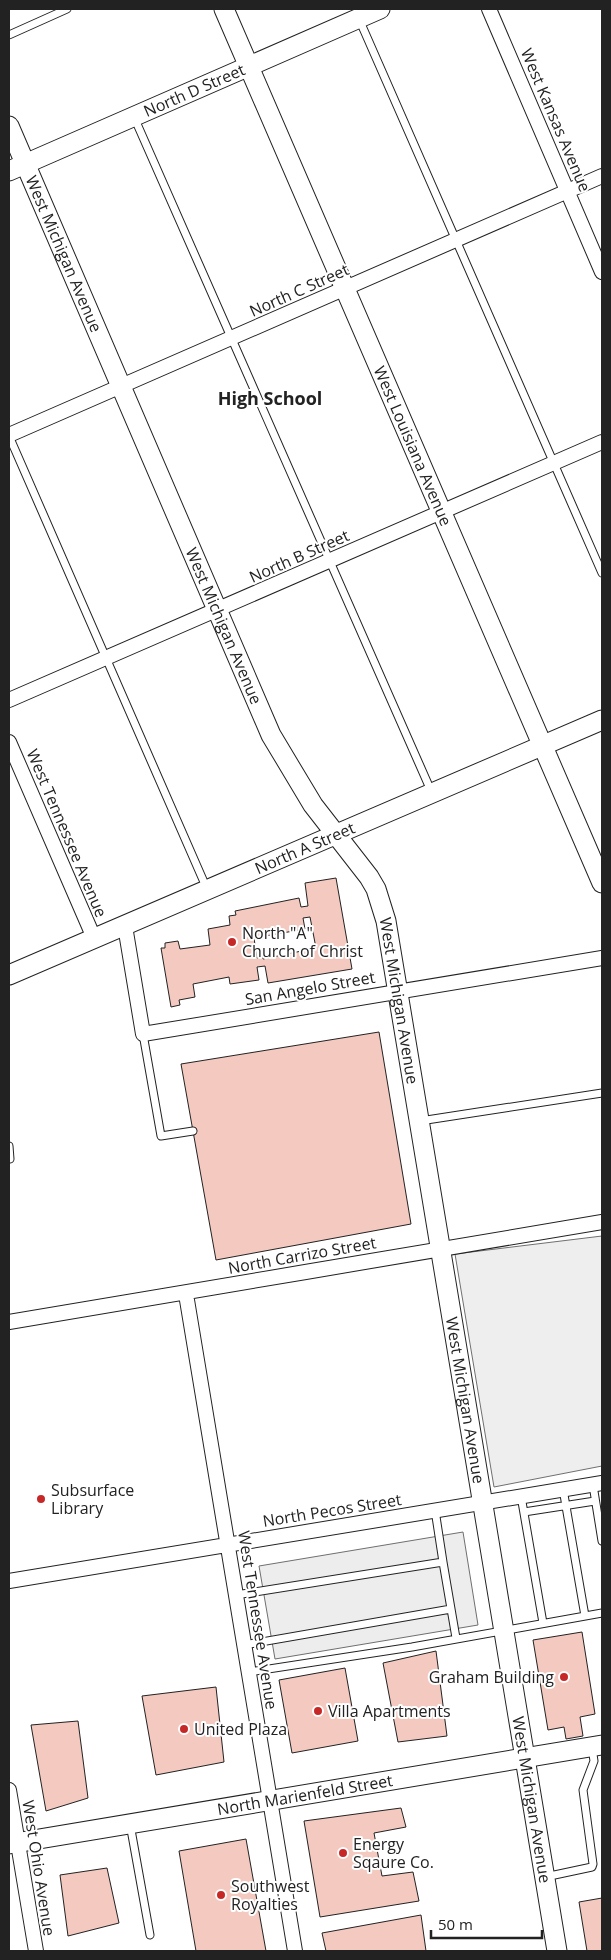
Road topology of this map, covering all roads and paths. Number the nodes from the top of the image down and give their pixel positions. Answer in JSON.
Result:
{"nodes":[{"id":1,"x":67,"y":9,"type":"edge"},
{"id":2,"x":224,"y":9,"type":"edge"},
{"id":3,"x":380,"y":9,"type":"edge"},
{"id":4,"x":489,"y":9,"type":"edge"},
{"id":5,"x":359,"y":18,"type":"junction"},
{"id":6,"x":9,"y":35,"type":"edge"},
{"id":7,"x":249,"y":66,"type":"junction"},
{"id":8,"x":134,"y":116,"type":"junction"},
{"id":9,"x":9,"y":126,"type":"edge"},
{"id":10,"x":17,"y":167,"type":"edge"},
{"id":11,"x":602,"y":176,"type":"edge"},
{"id":12,"x":568,"y":191,"type":"junction"},
{"id":13,"x":457,"y":240,"type":"junction"},
{"id":14,"x":602,"y":272,"type":"edge"},
{"id":15,"x":345,"y":288,"type":"junction"},
{"id":16,"x":232,"y":338,"type":"junction"},
{"id":17,"x":121,"y":386,"type":"junction"},
{"id":18,"x":9,"y":436,"type":"edge"},
{"id":19,"x":602,"y":442,"type":"edge"},
{"id":20,"x":555,"y":463,"type":"junction"},
{"id":21,"x":442,"y":512,"type":"junction"},
{"id":22,"x":330,"y":561,"type":"junction"},
{"id":23,"x":602,"y":573,"type":"edge"},
{"id":24,"x":218,"y":610,"type":"junction"},
{"id":25,"x":106,"y":658,"type":"junction"},
{"id":26,"x":9,"y":700,"type":"edge"},
{"id":27,"x":602,"y":720,"type":"edge"},
{"id":28,"x":9,"y":742,"type":"edge"},
{"id":29,"x":543,"y":746,"type":"junction"},
{"id":30,"x":432,"y":793,"type":"junction"},
{"id":31,"x":336,"y":835,"type":"junction"},
{"id":32,"x":602,"y":883,"type":"edge"},
{"id":33,"x":208,"y":890,"type":"junction"},
{"id":34,"x":125,"y":926,"type":"junction"},
{"id":35,"x":94,"y":938,"type":"junction"},
{"id":36,"x":602,"y":958,"type":"edge"},
{"id":37,"x":9,"y":975,"type":"edge"},
{"id":38,"x":396,"y":991,"type":"junction"},
{"id":39,"x":143,"y":1034,"type":"junction"},
{"id":40,"x":602,"y":1093,"type":"edge"},
{"id":41,"x":418,"y":1121,"type":"junction"},
{"id":42,"x":193,"y":1130,"type":"dead end"},
{"id":43,"x":9,"y":1146,"type":"edge"},
{"id":44,"x":9,"y":1159,"type":"edge"},
{"id":45,"x":602,"y":1222,"type":"edge"},
{"id":46,"x":440,"y":1248,"type":"junction"},
{"id":47,"x":186,"y":1294,"type":"junction"},
{"id":48,"x":9,"y":1322,"type":"edge"},
{"id":49,"x":598,"y":1484,"type":"edge"},
{"id":50,"x":563,"y":1489,"type":"junction"},
{"id":51,"x":521,"y":1496,"type":"junction"},
{"id":52,"x":595,"y":1501,"type":"junction"},
{"id":53,"x":482,"y":1502,"type":"junction"},
{"id":54,"x":566,"y":1505,"type":"junction"},
{"id":55,"x":435,"y":1510,"type":"junction"},
{"id":56,"x":524,"y":1512,"type":"junction"},
{"id":57,"x":602,"y":1542,"type":"edge"},
{"id":58,"x":228,"y":1545,"type":"junction"},
{"id":59,"x":443,"y":1562,"type":"junction"},
{"id":60,"x":9,"y":1581,"type":"edge"},
{"id":61,"x":236,"y":1595,"type":"junction"},
{"id":62,"x":451,"y":1609,"type":"junction"},
{"id":63,"x":602,"y":1613,"type":"edge"},
{"id":64,"x":585,"y":1616,"type":"junction"},
{"id":65,"x":543,"y":1623,"type":"junction"},
{"id":66,"x":503,"y":1630,"type":"junction"},
{"id":67,"x":456,"y":1638,"type":"junction"},
{"id":68,"x":244,"y":1645,"type":"junction"},
{"id":69,"x":249,"y":1672,"type":"junction"},
{"id":70,"x":597,"y":1746,"type":"edge"},
{"id":71,"x":524,"y":1758,"type":"junction"},
{"id":72,"x":9,"y":1790,"type":"edge"},
{"id":73,"x":270,"y":1800,"type":"junction"},
{"id":74,"x":130,"y":1824,"type":"junction"},
{"id":75,"x":13,"y":1843,"type":"edge"},
{"id":76,"x":544,"y":1877,"type":"junction"},
{"id":77,"x":150,"y":1935,"type":"dead end"},
{"id":78,"x":36,"y":1951,"type":"edge"},
{"id":79,"x":295,"y":1951,"type":"edge"},
{"id":80,"x":556,"y":1951,"type":"edge"}],
"edges":[{"from":1,"to":6,"type":"lane"},
{"from":2,"to":7,"type":"street","name":"West Louisiana Avenue"},
{"from":3,"to":5,"type":"street","name":"North D Street"},
{"from":4,"to":12,"type":"street","name":"West Kansas Avenue"},
{"from":5,"to":7,"type":"street","name":"North D Street"},
{"from":5,"to":13,"type":"lane"},
{"from":7,"to":8,"type":"street","name":"North D Street"},
{"from":7,"to":15,"type":"street","name":"West Louisiana Avenue"},
{"from":8,"to":10,"type":"street","name":"North D Street"},
{"from":8,"to":16,"type":"lane"},
{"from":9,"to":10,"type":"street","name":"West Michigan Avenue"},
{"from":10,"to":17,"type":"street","name":"West Michigan Avenue"},
{"from":11,"to":12,"type":"street","name":"North C Street"},
{"from":12,"to":13,"type":"street","name":"North C Street"},
{"from":12,"to":14,"type":"street","name":"West Kansas Avenue"},
{"from":13,"to":15,"type":"street","name":"North C Street"},
{"from":13,"to":20,"type":"lane"},
{"from":15,"to":16,"type":"street","name":"North C Street"},
{"from":15,"to":21,"type":"street","name":"West Louisiana Avenue"},
{"from":16,"to":17,"type":"street","name":"North C Street"},
{"from":16,"to":22,"type":"lane"},
{"from":17,"to":18,"type":"street","name":"North C Street"},
{"from":17,"to":24,"type":"street","name":"West Michigan Avenue"},
{"from":18,"to":25,"type":"lane"},
{"from":19,"to":20,"type":"street","name":"North B Street"},
{"from":20,"to":21,"type":"street","name":"North B Street"},
{"from":20,"to":23,"type":"lane"},
{"from":21,"to":22,"type":"street","name":"North B Street"},
{"from":21,"to":29,"type":"street","name":"West Louisiana Avenue"},
{"from":22,"to":24,"type":"street","name":"North B Street"},
{"from":22,"to":30,"type":"lane"},
{"from":24,"to":25,"type":"street","name":"North B Street"},
{"from":24,"to":31,"type":"street","name":"West Michigan Avenue"},
{"from":25,"to":26,"type":"street","name":"North B Street"},
{"from":25,"to":33,"type":"lane"},
{"from":27,"to":29,"type":"street","name":"North A Street"},
{"from":28,"to":35,"type":"street","name":"West Tennessee Avenue"},
{"from":29,"to":30,"type":"street","name":"North A Street"},
{"from":29,"to":32,"type":"street","name":"West Louisiana Avenue"},
{"from":30,"to":31,"type":"street","name":"North A Street"},
{"from":31,"to":33,"type":"street","name":"North A Street"},
{"from":31,"to":38,"type":"street","name":"West Michigan Avenue"},
{"from":33,"to":34,"type":"street","name":"North A Street"},
{"from":34,"to":35,"type":"street","name":"North A Street"},
{"from":34,"to":39,"type":"street","name":"West Tennessee Avenue"},
{"from":35,"to":37,"type":"street","name":"North A Street"},
{"from":36,"to":38,"type":"street","name":"San Angelo Street"},
{"from":38,"to":39,"type":"street","name":"San Angelo Street"},
{"from":38,"to":41,"type":"street","name":"West Michigan Avenue"},
{"from":39,"to":42,"type":"lane"},
{"from":40,"to":41,"type":"lane"},
{"from":41,"to":46,"type":"street","name":"West Michigan Avenue"},
{"from":43,"to":44,"type":"lane"},
{"from":45,"to":46,"type":"street","name":"North Carrizo Street"},
{"from":46,"to":47,"type":"street","name":"North Carrizo Street"},
{"from":46,"to":53,"type":"street","name":"West Michigan Avenue"},
{"from":47,"to":48,"type":"street","name":"North Carrizo Street"},
{"from":47,"to":58,"type":"street","name":"West Tennessee Avenue"},
{"from":49,"to":50,"type":"street","name":"North Pecos Street"},
{"from":49,"to":52,"type":"lane"},
{"from":50,"to":51,"type":"street","name":"North Pecos Street"},
{"from":50,"to":54,"type":"lane"},
{"from":51,"to":53,"type":"street","name":"North Pecos Street"},
{"from":51,"to":56,"type":"lane"},
{"from":52,"to":54,"type":"lane"},
{"from":52,"to":57,"type":"lane"},
{"from":53,"to":55,"type":"street","name":"North Pecos Street"},
{"from":53,"to":66,"type":"street","name":"West Michigan Avenue"},
{"from":54,"to":56,"type":"lane"},
{"from":54,"to":64,"type":"lane"},
{"from":55,"to":58,"type":"street","name":"North Pecos Street"},
{"from":55,"to":59,"type":"lane"},
{"from":56,"to":65,"type":"lane"},
{"from":58,"to":60,"type":"street","name":"North Pecos Street"},
{"from":58,"to":61,"type":"street","name":"West Tennessee Avenue"},
{"from":59,"to":61,"type":"lane"},
{"from":59,"to":62,"type":"lane"},
{"from":61,"to":68,"type":"street","name":"West Tennessee Avenue"},
{"from":62,"to":67,"type":"lane"},
{"from":62,"to":68,"type":"lane"},
{"from":63,"to":64,"type":"lane"},
{"from":64,"to":65,"type":"lane"},
{"from":65,"to":66,"type":"lane"},
{"from":66,"to":67,"type":"lane"},
{"from":66,"to":71,"type":"street","name":"West Michigan Avenue"},
{"from":67,"to":69,"type":"lane"},
{"from":68,"to":69,"type":"street","name":"West Tennessee Avenue"},
{"from":69,"to":73,"type":"street","name":"West Tennessee Avenue"},
{"from":70,"to":71,"type":"street","name":"North Marienfeld Street"},
{"from":70,"to":76,"type":"lane"},
{"from":71,"to":73,"type":"street","name":"North Marienfeld Street"},
{"from":71,"to":76,"type":"street","name":"West Michigan Avenue"},
{"from":72,"to":75,"type":"street","name":"West Ohio Avenue"},
{"from":73,"to":74,"type":"street","name":"North Marienfeld Street"},
{"from":73,"to":79,"type":"street","name":"West Tennessee Avenue"},
{"from":74,"to":75,"type":"street","name":"North Marienfeld Street"},
{"from":74,"to":77,"type":"lane"},
{"from":75,"to":78,"type":"street","name":"West Ohio Avenue"},
{"from":76,"to":80,"type":"street","name":"West Michigan Avenue"}]}
